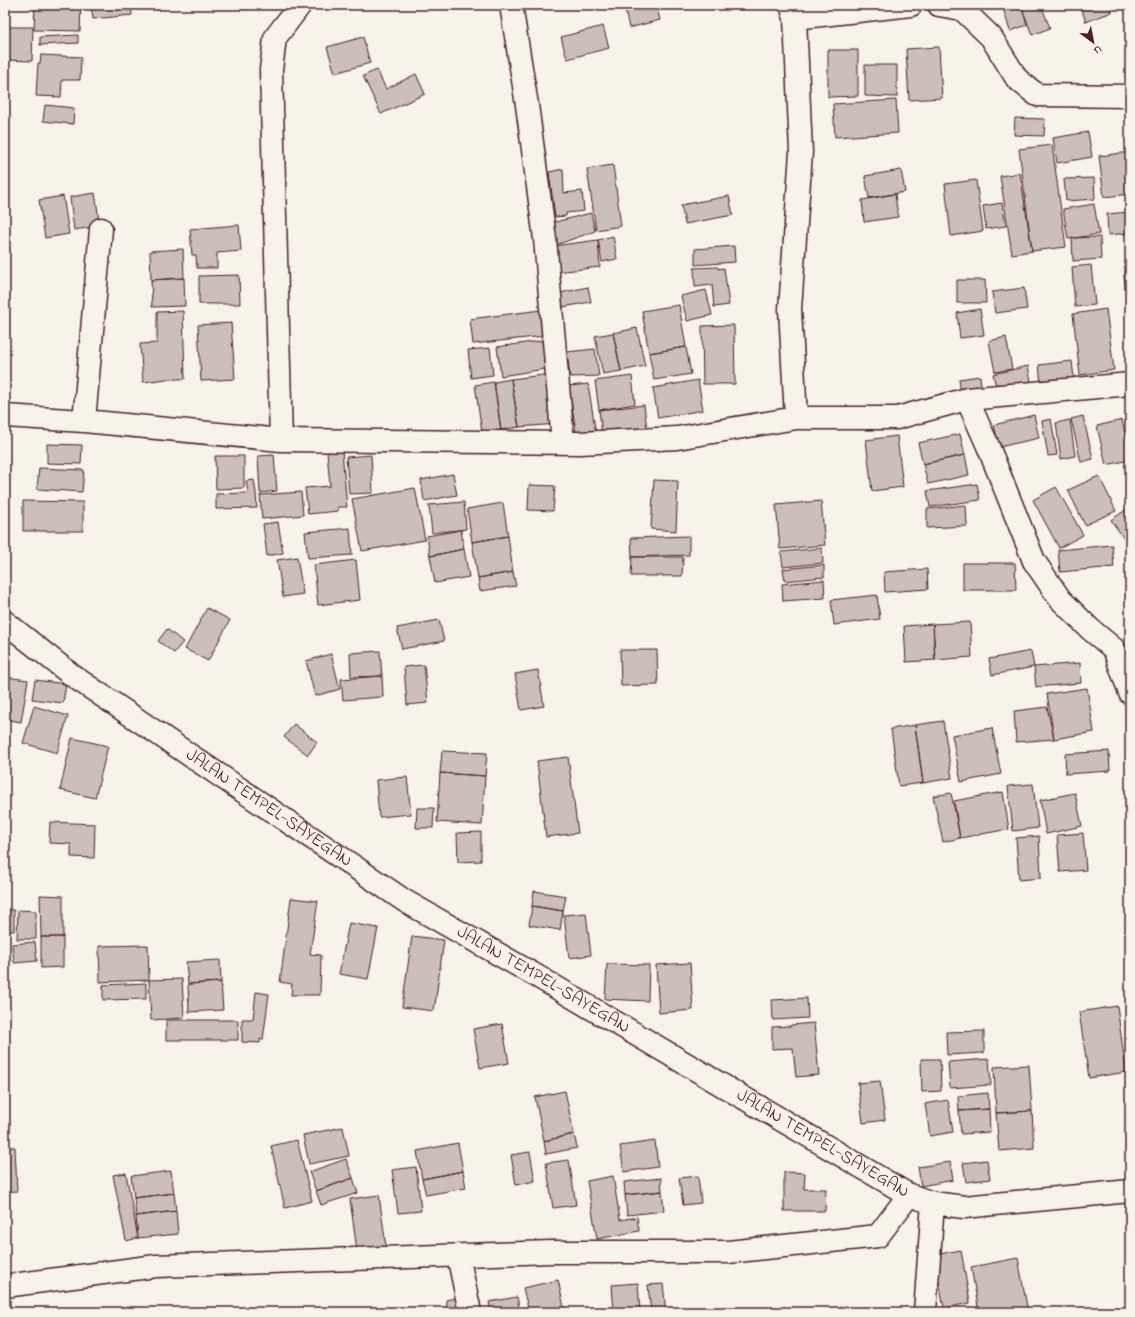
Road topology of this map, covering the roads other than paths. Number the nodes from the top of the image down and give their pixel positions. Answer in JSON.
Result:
{"nodes":[{"id":1,"x":300,"y":5,"type":"edge"},
{"id":2,"x":511,"y":5,"type":"edge"},
{"id":3,"x":911,"y":5,"type":"edge"},
{"id":4,"x":939,"y":5,"type":"edge"},
{"id":5,"x":793,"y":11,"type":"edge"},
{"id":6,"x":1130,"y":96,"type":"edge"},
{"id":7,"x":101,"y":229,"type":"dead end"},
{"id":8,"x":1130,"y":384,"type":"edge"},
{"id":9,"x":966,"y":400,"type":"junction"},
{"id":10,"x":5,"y":416,"type":"edge"},
{"id":11,"x":796,"y":418,"type":"junction"},
{"id":12,"x":84,"y":421,"type":"junction"},
{"id":13,"x":281,"y":440,"type":"junction"},
{"id":14,"x":564,"y":443,"type":"junction"},
{"id":15,"x":5,"y":622,"type":"edge"},
{"id":16,"x":1122,"y":646,"type":"edge"},
{"id":17,"x":1130,"y":693,"type":"edge"},
{"id":18,"x":1130,"y":1191,"type":"edge"},
{"id":19,"x":909,"y":1195,"type":"junction"},
{"id":20,"x":933,"y":1203,"type":"junction"},
{"id":21,"x":458,"y":1255,"type":"junction"},
{"id":22,"x":5,"y":1286,"type":"edge"},
{"id":23,"x":470,"y":1312,"type":"edge"},
{"id":24,"x":925,"y":1312,"type":"edge"}],
"edges":[{"from":1,"to":13,"type":"street"},
{"from":2,"to":14,"type":"street"},
{"from":3,"to":5,"type":"street"},
{"from":4,"to":6,"type":"street"},
{"from":5,"to":11,"type":"street"},
{"from":7,"to":12,"type":"street"},
{"from":8,"to":9,"type":"street"},
{"from":9,"to":11,"type":"street"},
{"from":9,"to":16,"type":"street"},
{"from":10,"to":12,"type":"street"},
{"from":11,"to":14,"type":"street"},
{"from":12,"to":13,"type":"street"},
{"from":13,"to":14,"type":"street"},
{"from":15,"to":19,"type":"street","name":"JALAN TEMPEL-SAYEGAN"},
{"from":16,"to":17,"type":"street"},
{"from":18,"to":20,"type":"street","name":"JALAN TEMPEL-SAYEGAN"},
{"from":19,"to":20,"type":"street","name":"JALAN TEMPEL-SAYEGAN"},
{"from":19,"to":21,"type":"street"},
{"from":20,"to":24,"type":"street"},
{"from":21,"to":22,"type":"street"},
{"from":21,"to":23,"type":"street"}]}
